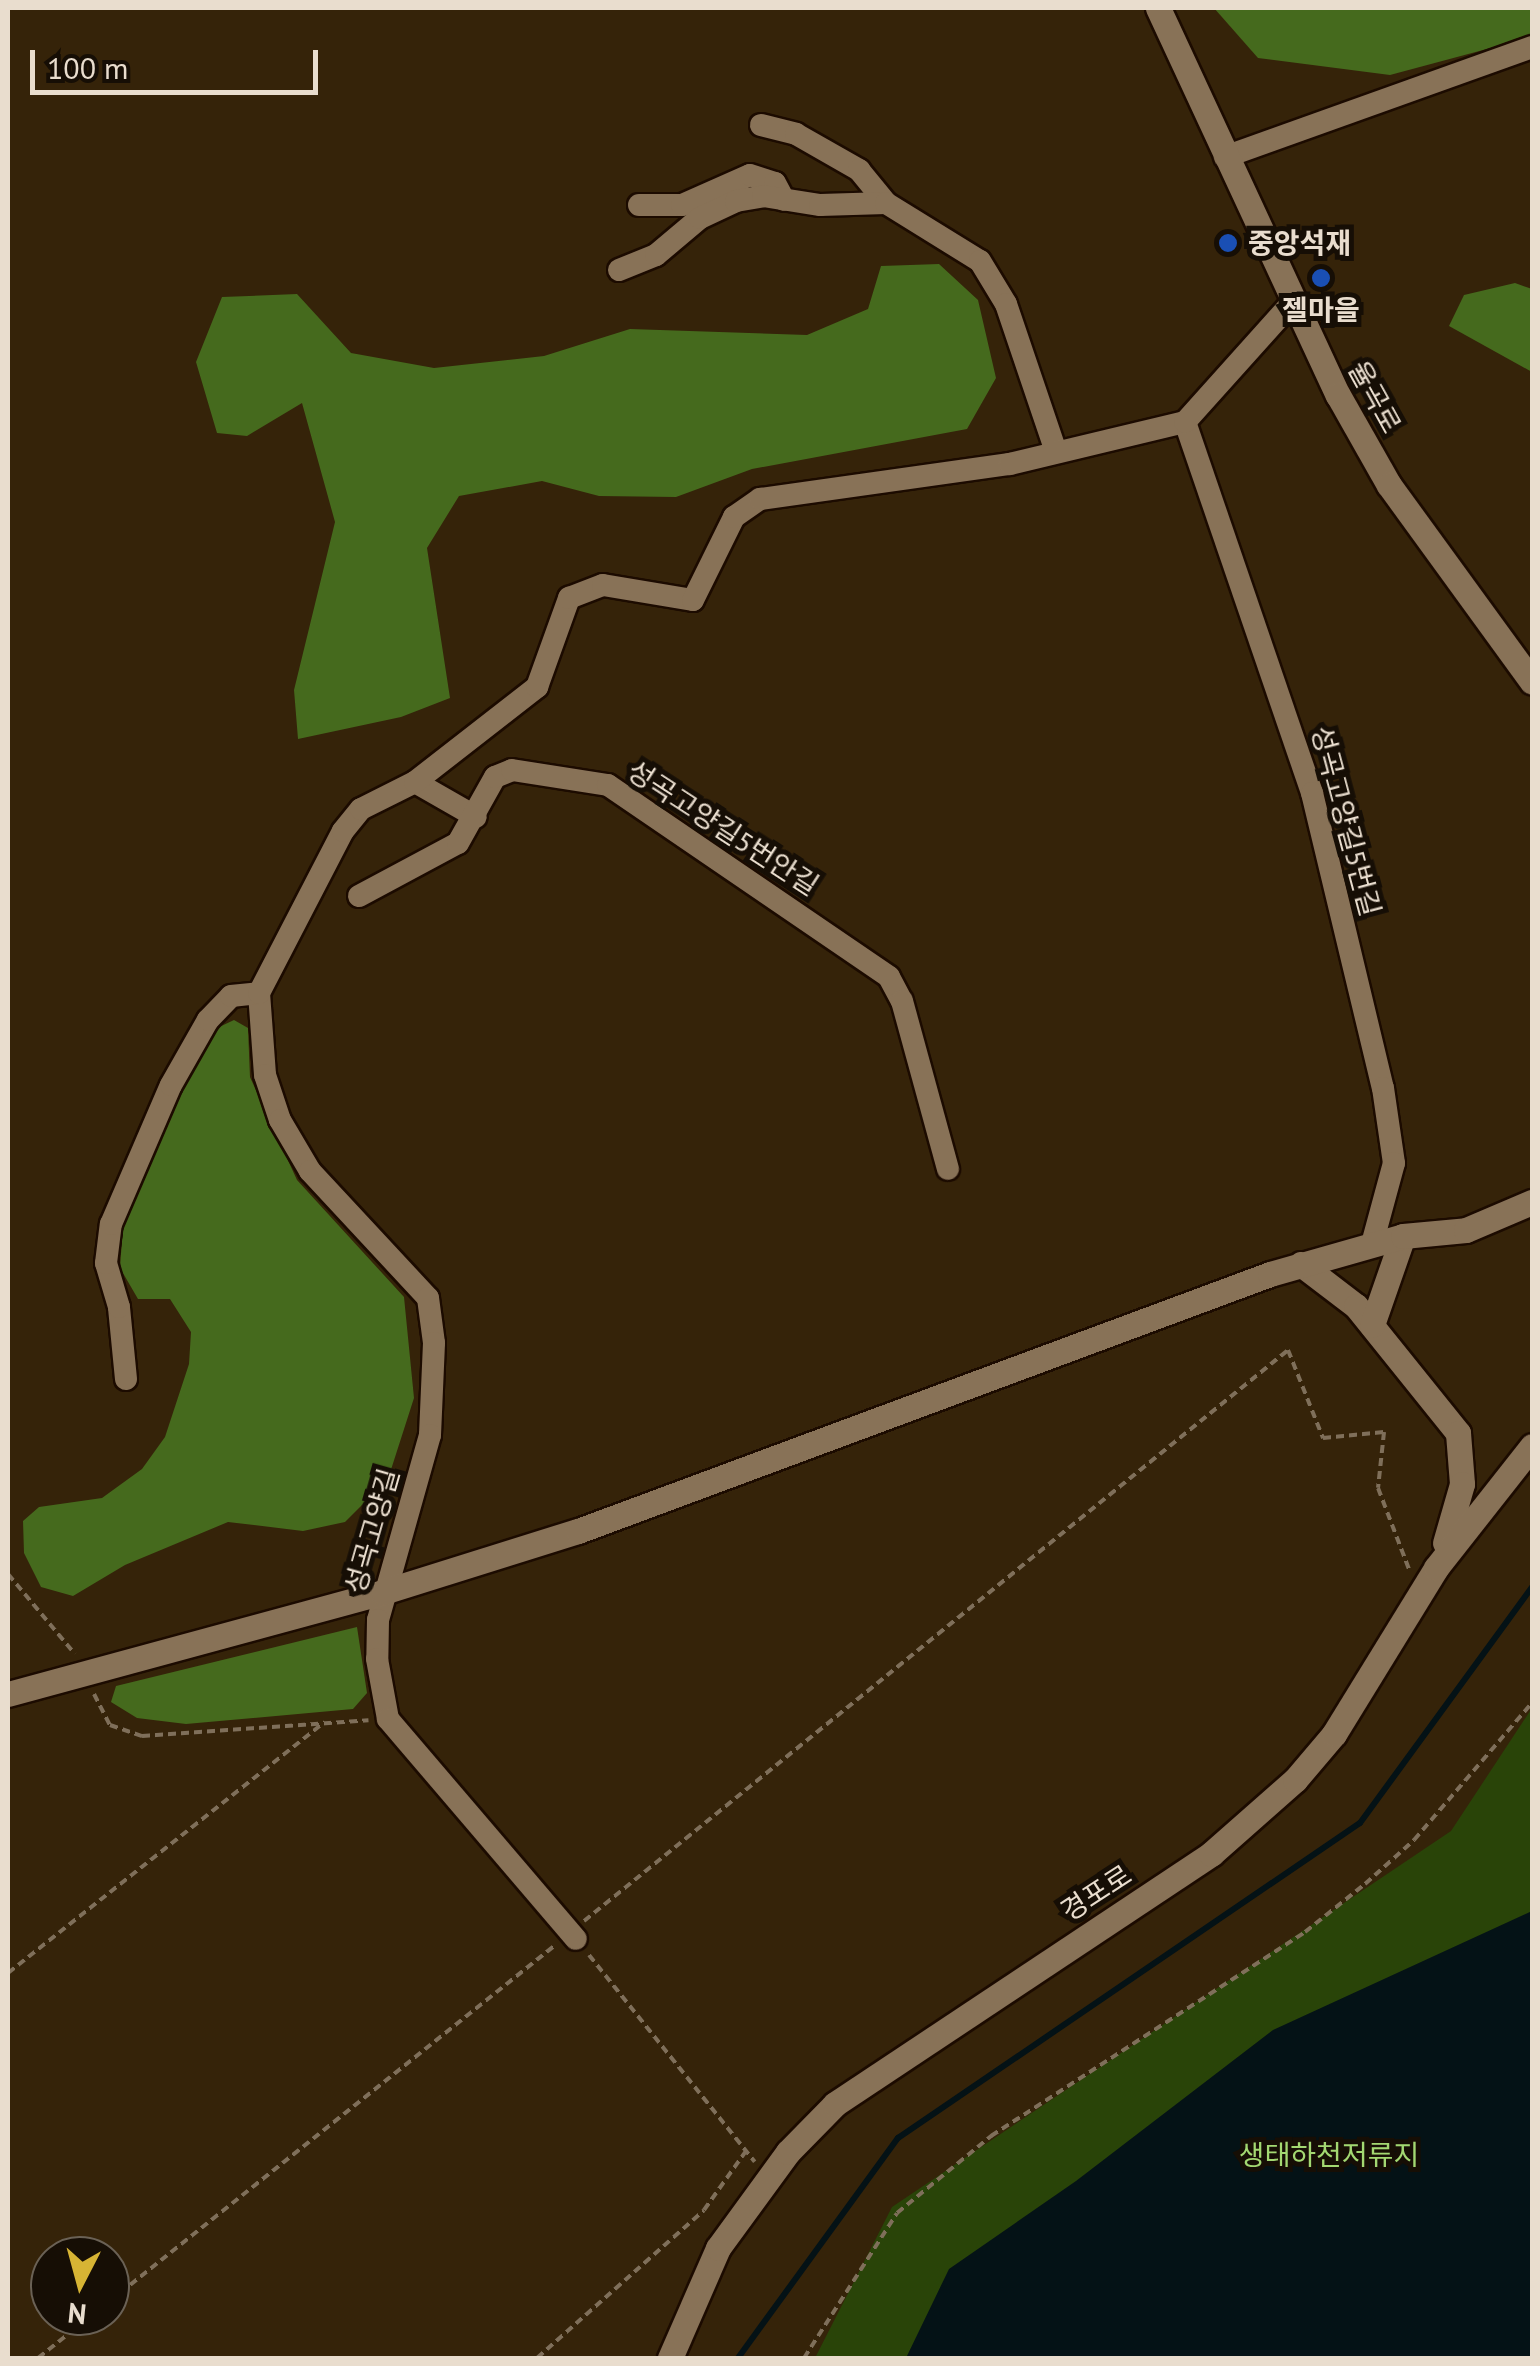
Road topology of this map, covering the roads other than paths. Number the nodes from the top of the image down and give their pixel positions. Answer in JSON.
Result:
{"nodes":[{"id":1,"x":1158,"y":8,"type":"edge"},
{"id":2,"x":1532,"y":47,"type":"edge"},
{"id":3,"x":760,"y":125,"type":"dead end"},
{"id":4,"x":1225,"y":157,"type":"junction"},
{"id":5,"x":784,"y":200,"type":"junction"},
{"id":6,"x":886,"y":203,"type":"junction"},
{"id":7,"x":639,"y":204,"type":"dead end"},
{"id":8,"x":620,"y":270,"type":"dead end"},
{"id":9,"x":1291,"y":304,"type":"junction"},
{"id":10,"x":1185,"y":422,"type":"junction"},
{"id":11,"x":1056,"y":452,"type":"junction"},
{"id":12,"x":1532,"y":682,"type":"edge"},
{"id":13,"x":415,"y":782,"type":"junction"},
{"id":14,"x":476,"y":816,"type":"junction"},
{"id":15,"x":359,"y":896,"type":"dead end"},
{"id":16,"x":259,"y":993,"type":"junction"},
{"id":17,"x":948,"y":1170,"type":"dead end"},
{"id":18,"x":1532,"y":1202,"type":"edge"},
{"id":19,"x":1404,"y":1236,"type":"junction"},
{"id":20,"x":1372,"y":1244,"type":"junction"},
{"id":21,"x":1301,"y":1264,"type":"junction"},
{"id":22,"x":1372,"y":1325,"type":"junction"},
{"id":23,"x":126,"y":1379,"type":"dead end"},
{"id":24,"x":1532,"y":1446,"type":"edge"},
{"id":25,"x":1436,"y":1568,"type":"junction"},
{"id":26,"x":382,"y":1592,"type":"junction"},
{"id":27,"x":8,"y":1694,"type":"edge"},
{"id":28,"x":573,"y":1936,"type":"road end"},
{"id":29,"x":670,"y":2358,"type":"edge"}],
"edges":[{"from":1,"to":4,"type":"street","name":"율곡로"},
{"from":2,"to":4,"type":"street"},
{"from":3,"to":6,"type":"street"},
{"from":4,"to":9,"type":"street","name":"율곡로"},
{"from":5,"to":6,"type":"street"},
{"from":5,"to":7,"type":"street"},
{"from":5,"to":8,"type":"street"},
{"from":6,"to":11,"type":"street"},
{"from":9,"to":10,"type":"street"},
{"from":9,"to":12,"type":"street","name":"율곡로"},
{"from":10,"to":11,"type":"street"},
{"from":10,"to":20,"type":"street","name":"성곡고양길5번길"},
{"from":11,"to":13,"type":"street"},
{"from":13,"to":14,"type":"street"},
{"from":13,"to":16,"type":"street"},
{"from":14,"to":15,"type":"street","name":"성곡고양길5번안길"},
{"from":14,"to":17,"type":"street","name":"성곡고양길5번안길"},
{"from":16,"to":23,"type":"street"},
{"from":16,"to":26,"type":"street","name":"성곡고양길"},
{"from":18,"to":19,"type":"street"},
{"from":19,"to":20,"type":"street"},
{"from":19,"to":22,"type":"street"},
{"from":20,"to":21,"type":"street"},
{"from":21,"to":22,"type":"street"},
{"from":21,"to":26,"type":"street"},
{"from":22,"to":25,"type":"street"},
{"from":24,"to":25,"type":"street","name":"경포로"},
{"from":25,"to":29,"type":"street","name":"경포로"},
{"from":26,"to":27,"type":"street"},
{"from":26,"to":28,"type":"street","name":"성곡고양길"}]}
